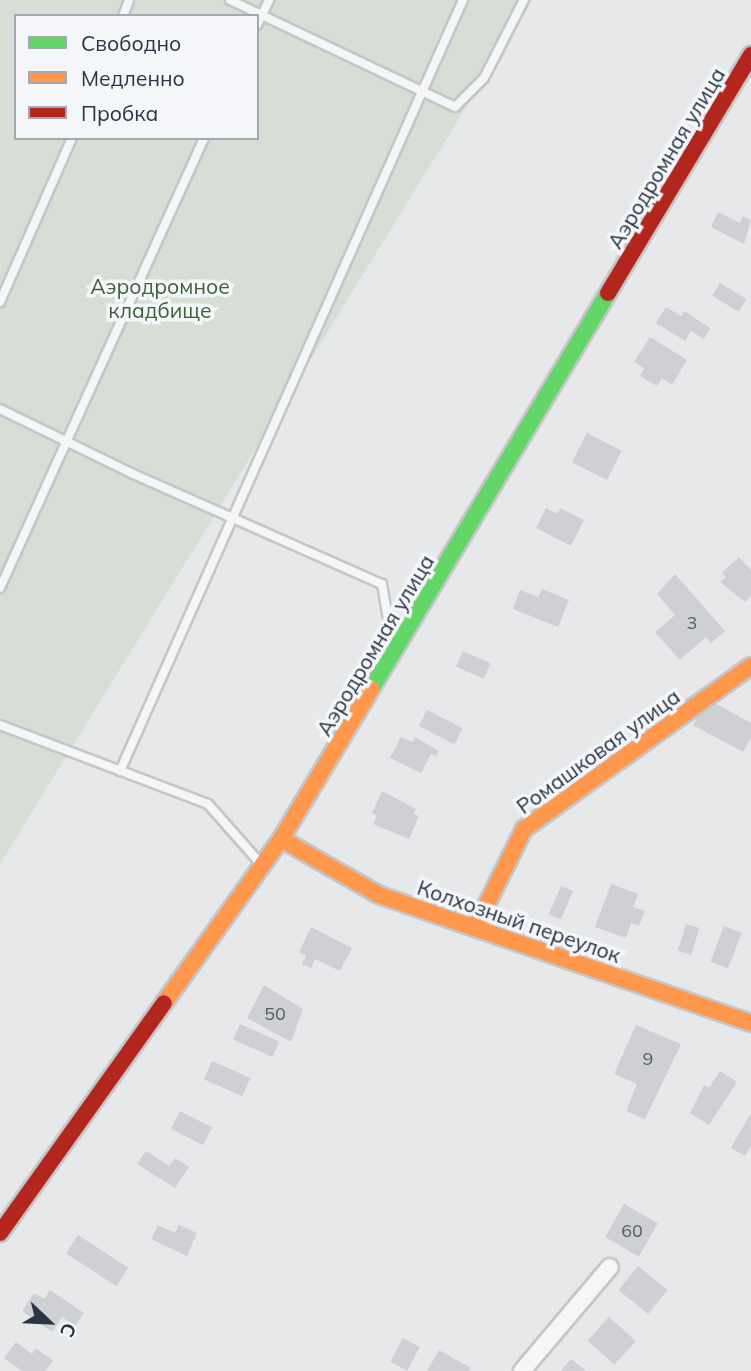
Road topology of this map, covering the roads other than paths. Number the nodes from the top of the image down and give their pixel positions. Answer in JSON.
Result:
{"nodes":[{"id":1,"x":230,"y":0,"type":"edge"},
{"id":2,"x":269,"y":0,"type":"edge"},
{"id":3,"x":463,"y":0,"type":"edge"},
{"id":4,"x":524,"y":0,"type":"edge"},
{"id":5,"x":263,"y":14,"type":"junction"},
{"id":6,"x":259,"y":21,"type":"edge"},
{"id":7,"x":751,"y":55,"type":"edge"},
{"id":8,"x":422,"y":91,"type":"junction"},
{"id":9,"x":71,"y":140,"type":"edge"},
{"id":10,"x":203,"y":140,"type":"edge"},
{"id":11,"x":0,"y":302,"type":"edge"},
{"id":12,"x":0,"y":409,"type":"edge"},
{"id":13,"x":67,"y":441,"type":"junction"},
{"id":14,"x":230,"y":517,"type":"junction"},
{"id":15,"x":0,"y":588,"type":"edge"},
{"id":16,"x":394,"y":654,"type":"junction"},
{"id":17,"x":751,"y":666,"type":"edge"},
{"id":18,"x":0,"y":725,"type":"edge"},
{"id":19,"x":120,"y":771,"type":"junction"},
{"id":20,"x":281,"y":839,"type":"junction"},
{"id":21,"x":262,"y":866,"type":"junction"},
{"id":22,"x":475,"y":928,"type":"junction"},
{"id":23,"x":751,"y":1023,"type":"edge"},
{"id":24,"x":0,"y":1233,"type":"edge"},
{"id":25,"x":610,"y":1267,"type":"dead end"},
{"id":26,"x":522,"y":1371,"type":"edge"}],
"edges":[{"from":1,"to":5,"type":"lane"},
{"from":2,"to":5,"type":"lane"},
{"from":3,"to":8,"type":"lane"},
{"from":4,"to":8,"type":"lane"},
{"from":5,"to":6,"type":"lane"},
{"from":5,"to":8,"type":"lane"},
{"from":7,"to":16,"type":"street","name":"Аэродромная улица"},
{"from":8,"to":14,"type":"lane"},
{"from":9,"to":11,"type":"lane"},
{"from":10,"to":13,"type":"lane"},
{"from":12,"to":13,"type":"lane"},
{"from":13,"to":14,"type":"lane"},
{"from":13,"to":15,"type":"lane"},
{"from":14,"to":16,"type":"lane"},
{"from":14,"to":19,"type":"lane"},
{"from":16,"to":20,"type":"street","name":"Аэродромная улица"},
{"from":17,"to":22,"type":"street","name":"Ромашковая улица"},
{"from":18,"to":19,"type":"lane"},
{"from":19,"to":21,"type":"lane"},
{"from":20,"to":21,"type":"street","name":"Аэродромная улица"},
{"from":20,"to":22,"type":"street","name":"Колхозный переулок"},
{"from":21,"to":24,"type":"street","name":"Аэродромная улица"},
{"from":22,"to":23,"type":"street","name":"Колхозный переулок"},
{"from":25,"to":26,"type":"street"}]}
